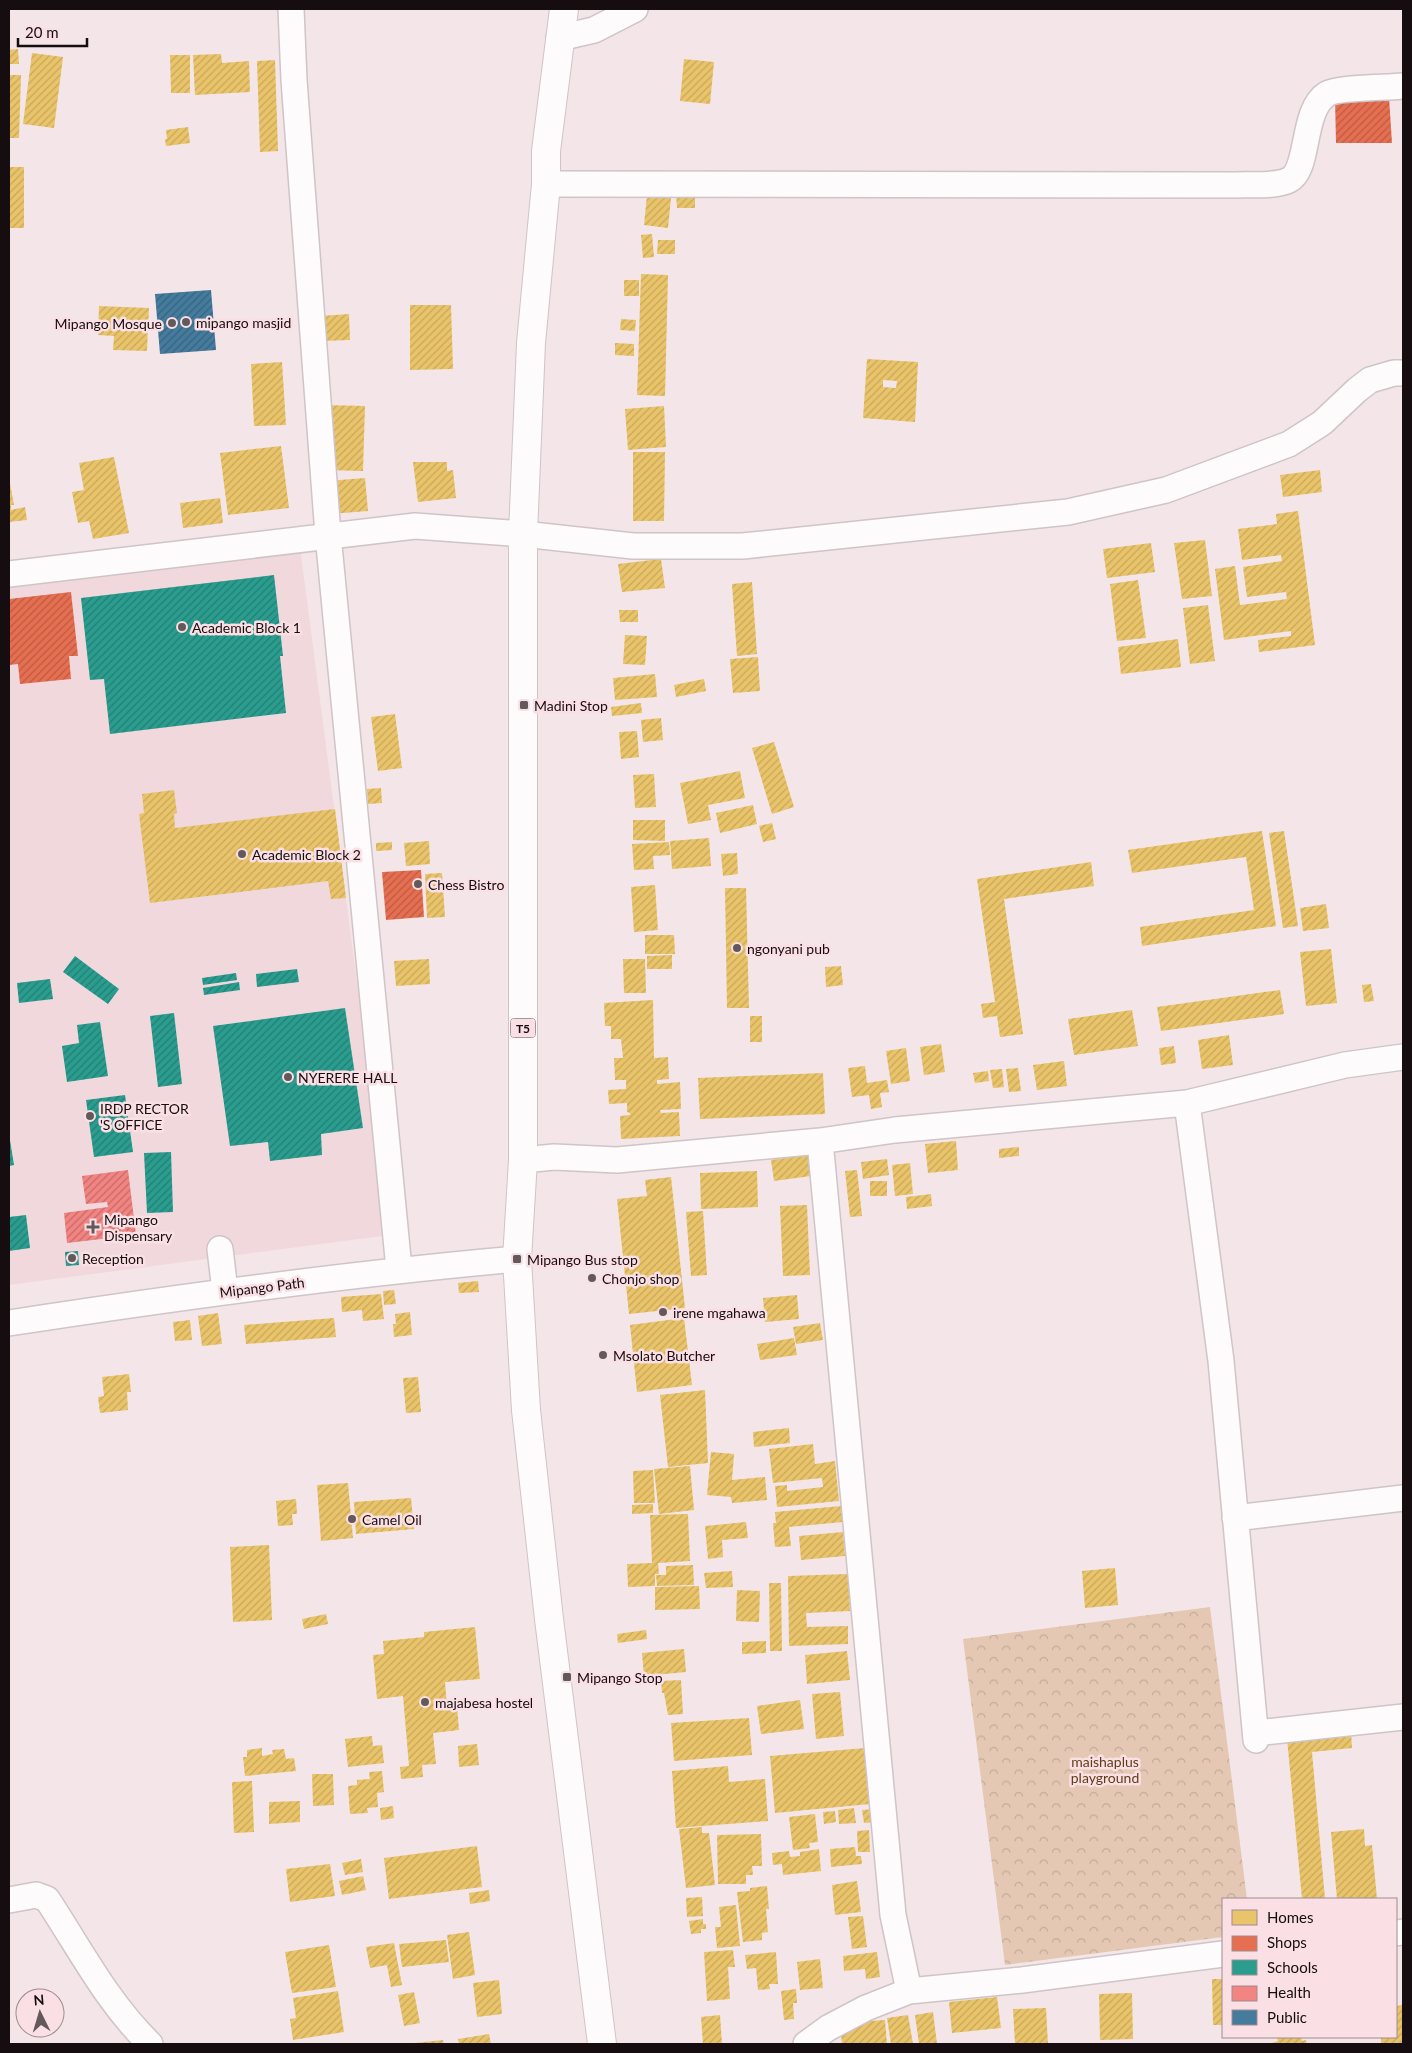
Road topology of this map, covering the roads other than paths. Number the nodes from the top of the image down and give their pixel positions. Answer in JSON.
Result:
{"nodes":[{"id":1,"x":291,"y":9,"type":"edge"},
{"id":2,"x":564,"y":9,"type":"edge"},
{"id":3,"x":635,"y":9,"type":"edge"},
{"id":4,"x":559,"y":38,"type":"junction"},
{"id":5,"x":1403,"y":86,"type":"edge"},
{"id":6,"x":546,"y":184,"type":"junction"},
{"id":7,"x":1403,"y":373,"type":"edge"},
{"id":8,"x":523,"y":534,"type":"junction"},
{"id":9,"x":328,"y":535,"type":"junction"},
{"id":10,"x":9,"y":574,"type":"edge"},
{"id":11,"x":1403,"y":1057,"type":"edge"},
{"id":12,"x":1187,"y":1103,"type":"junction"},
{"id":13,"x":820,"y":1141,"type":"junction"},
{"id":14,"x":523,"y":1160,"type":"junction"},
{"id":15,"x":220,"y":1249,"type":"dead end"},
{"id":16,"x":517,"y":1260,"type":"junction"},
{"id":17,"x":399,"y":1269,"type":"junction"},
{"id":18,"x":225,"y":1292,"type":"junction"},
{"id":19,"x":9,"y":1323,"type":"edge"},
{"id":20,"x":1403,"y":1498,"type":"edge"},
{"id":21,"x":1235,"y":1518,"type":"junction"},
{"id":22,"x":1403,"y":1717,"type":"edge"},
{"id":23,"x":9,"y":1900,"type":"edge"},
{"id":24,"x":1222,"y":1954,"type":"edge"},
{"id":25,"x":909,"y":1991,"type":"junction"},
{"id":26,"x":150,"y":2044,"type":"edge"},
{"id":27,"x":602,"y":2044,"type":"edge"},
{"id":28,"x":806,"y":2044,"type":"edge"}],
"edges":[{"from":1,"to":9,"type":"street"},
{"from":2,"to":4,"type":"highway","number":"T5"},
{"from":3,"to":4,"type":"street"},
{"from":4,"to":6,"type":"highway","number":"T5"},
{"from":5,"to":6,"type":"street"},
{"from":6,"to":8,"type":"highway","number":"T5"},
{"from":7,"to":8,"type":"street"},
{"from":8,"to":9,"type":"street"},
{"from":8,"to":14,"type":"highway","number":"T5"},
{"from":9,"to":10,"type":"street"},
{"from":9,"to":17,"type":"street"},
{"from":11,"to":12,"type":"street"},
{"from":12,"to":13,"type":"street"},
{"from":12,"to":21,"type":"street"},
{"from":13,"to":14,"type":"street"},
{"from":13,"to":25,"type":"street"},
{"from":14,"to":16,"type":"highway","number":"T5"},
{"from":15,"to":18,"type":"street"},
{"from":16,"to":17,"type":"street","name":"Mipango Path"},
{"from":16,"to":27,"type":"highway","number":"T5"},
{"from":17,"to":18,"type":"street","name":"Mipango Path"},
{"from":18,"to":19,"type":"street","name":"Mipango Path"},
{"from":20,"to":21,"type":"street"},
{"from":21,"to":22,"type":"street"},
{"from":23,"to":26,"type":"street"},
{"from":24,"to":25,"type":"street"},
{"from":25,"to":28,"type":"street"}]}
